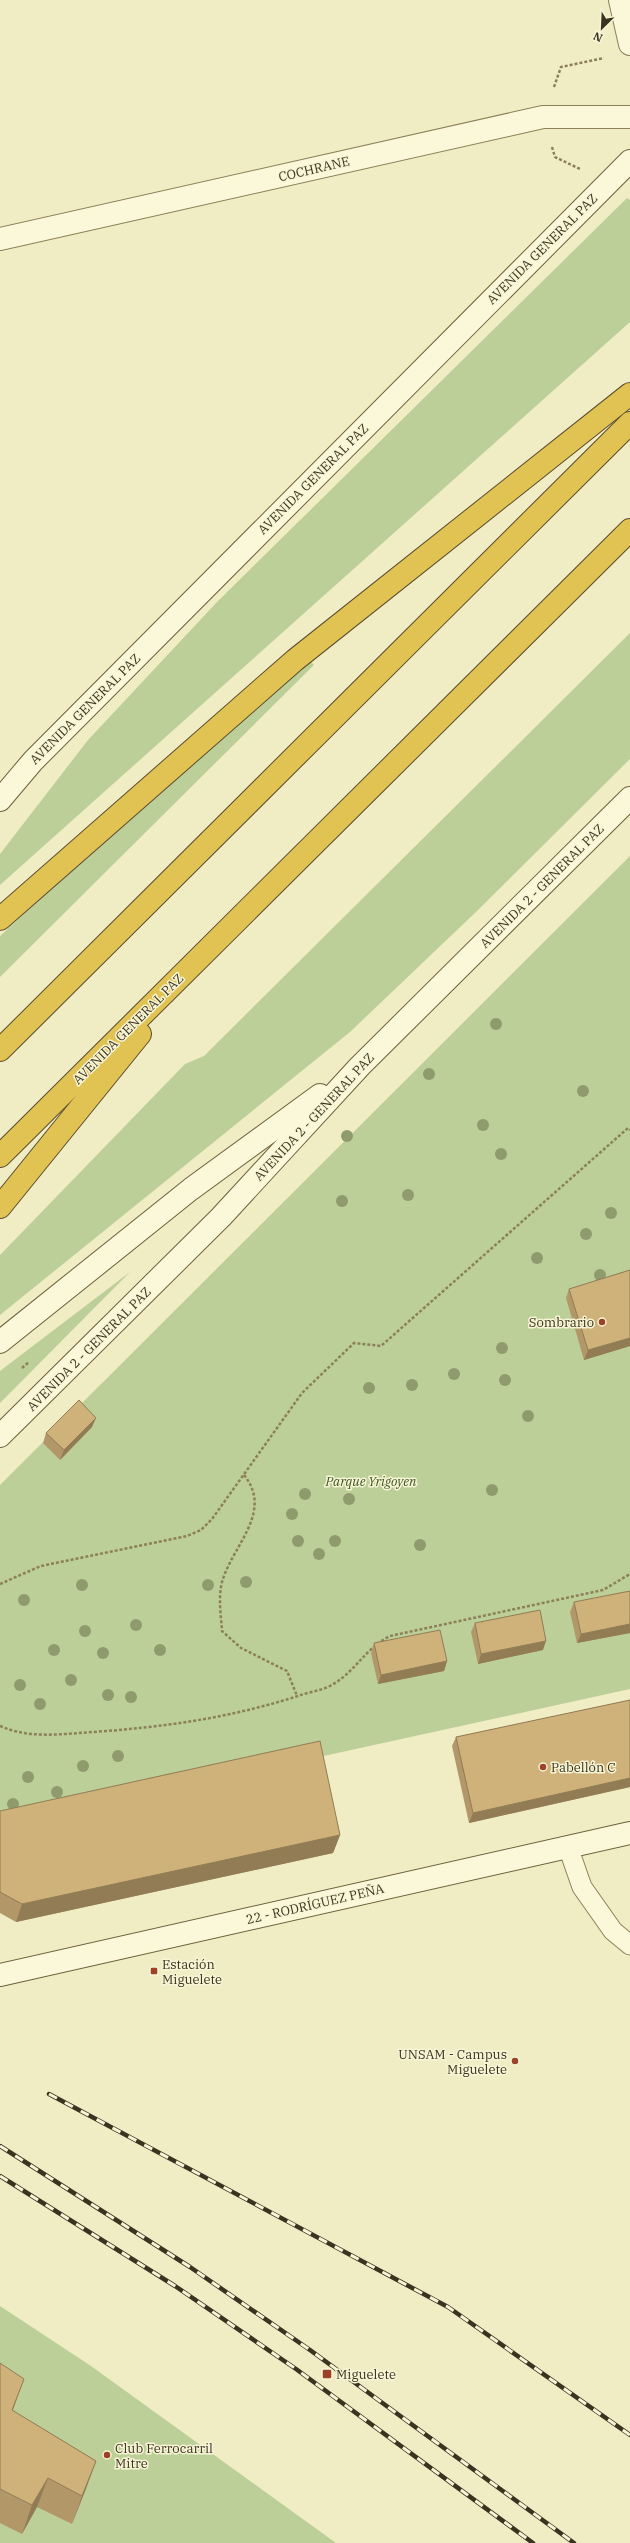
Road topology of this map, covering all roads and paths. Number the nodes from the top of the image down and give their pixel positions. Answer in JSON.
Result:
{"nodes":[{"id":1,"x":620,"y":0,"type":"edge"},
{"id":2,"x":630,"y":44,"type":"edge"},
{"id":3,"x":630,"y":117,"type":"edge"},
{"id":4,"x":630,"y":161,"type":"edge"},
{"id":5,"x":0,"y":239,"type":"edge"},
{"id":6,"x":630,"y":394,"type":"edge"},
{"id":7,"x":630,"y":423,"type":"edge"},
{"id":8,"x":630,"y":530,"type":"edge"},
{"id":9,"x":630,"y":798,"type":"edge"},
{"id":10,"x":0,"y":800,"type":"edge"},
{"id":11,"x":0,"y":919,"type":"edge"},
{"id":12,"x":211,"y":946,"type":"junction"},
{"id":13,"x":0,"y":1050,"type":"edge"},
{"id":14,"x":360,"y":1066,"type":"junction"},
{"id":15,"x":630,"y":1130,"type":"edge"},
{"id":16,"x":0,"y":1156,"type":"edge"},
{"id":17,"x":0,"y":1207,"type":"edge"},
{"id":18,"x":0,"y":1342,"type":"edge"},
{"id":19,"x":0,"y":1436,"type":"edge"},
{"id":20,"x":244,"y":1475,"type":"junction"},
{"id":21,"x":630,"y":1574,"type":"edge"},
{"id":22,"x":0,"y":1584,"type":"edge"},
{"id":23,"x":298,"y":1696,"type":"junction"},
{"id":24,"x":0,"y":1726,"type":"edge"},
{"id":25,"x":630,"y":1833,"type":"edge"},
{"id":26,"x":568,"y":1847,"type":"junction"},
{"id":27,"x":630,"y":1945,"type":"edge"},
{"id":28,"x":0,"y":1957,"type":"edge"},
{"id":29,"x":22,"y":1970,"type":"junction"},
{"id":30,"x":0,"y":1975,"type":"edge"}],
"edges":[{"from":1,"to":2,"type":"street"},
{"from":3,"to":5,"type":"street","name":"COCHRANE"},
{"from":4,"to":10,"type":"street","name":"AVENIDA GENERAL PAZ"},
{"from":6,"to":11,"type":"highway"},
{"from":7,"to":13,"type":"highway"},
{"from":8,"to":12,"type":"highway","name":"AVENIDA GENERAL PAZ"},
{"from":9,"to":14,"type":"street","name":"AVENIDA 2 - GENERAL PAZ"},
{"from":12,"to":16,"type":"highway","name":"AVENIDA GENERAL PAZ"},
{"from":12,"to":17,"type":"highway"},
{"from":14,"to":18,"type":"street"},
{"from":14,"to":19,"type":"street","name":"AVENIDA 2 - GENERAL PAZ"},
{"from":15,"to":20,"type":"path"},
{"from":20,"to":22,"type":"path"},
{"from":20,"to":23,"type":"path"},
{"from":21,"to":23,"type":"path"},
{"from":23,"to":24,"type":"path"},
{"from":25,"to":26,"type":"street","name":"22 - RODRÍGUEZ PEÑA"},
{"from":26,"to":27,"type":"lane"},
{"from":26,"to":29,"type":"street","name":"22 - RODRÍGUEZ PEÑA"},
{"from":28,"to":29,"type":"street"},
{"from":29,"to":30,"type":"street","name":"22 - RODRÍGUEZ PEÑA"}]}
